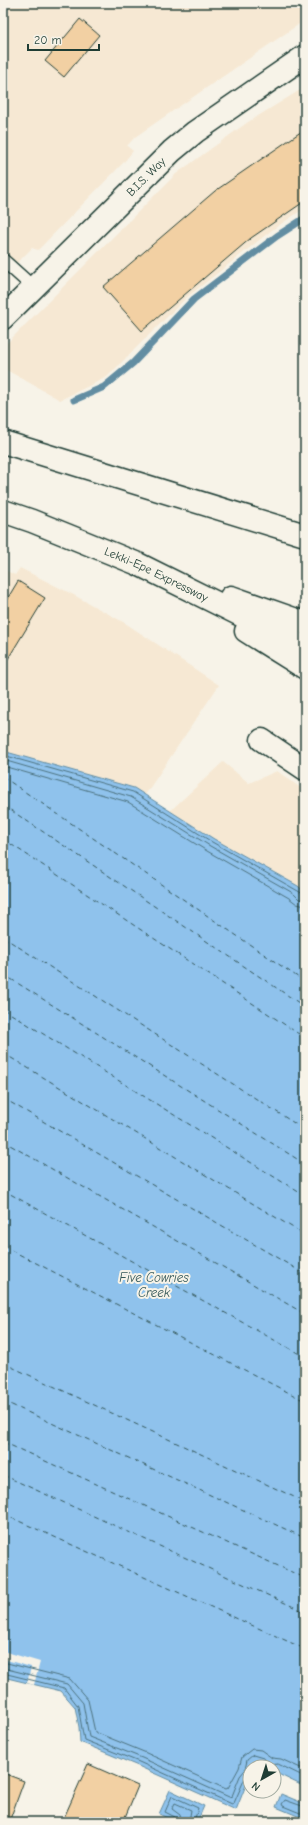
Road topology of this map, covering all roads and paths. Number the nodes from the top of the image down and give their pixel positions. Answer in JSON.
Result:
{"nodes":[{"id":1,"x":305,"y":56,"type":"edge"},
{"id":2,"x":3,"y":260,"type":"edge"},
{"id":3,"x":34,"y":288,"type":"junction"},
{"id":4,"x":3,"y":318,"type":"edge"},
{"id":5,"x":3,"y":442,"type":"edge"},
{"id":6,"x":3,"y":511,"type":"edge"},
{"id":7,"x":272,"y":524,"type":"junction"},
{"id":8,"x":305,"y":530,"type":"edge"},
{"id":9,"x":305,"y":535,"type":"edge"},
{"id":10,"x":305,"y":540,"type":"edge"},
{"id":11,"x":138,"y":564,"type":"junction"},
{"id":12,"x":305,"y":623,"type":"edge"},
{"id":13,"x":305,"y":647,"type":"edge"},
{"id":14,"x":305,"y":668,"type":"edge"},
{"id":15,"x":262,"y":740,"type":"dead end"},
{"id":16,"x":305,"y":769,"type":"edge"}],
"edges":[{"from":1,"to":3,"type":"main road","name":"B.I.S. Way"},
{"from":2,"to":3,"type":"lane"},
{"from":3,"to":4,"type":"main road","name":"B.I.S. Way"},
{"from":5,"to":7,"type":"main road"},
{"from":6,"to":11,"type":"main road","name":"Lekki-Epe Expressway"},
{"from":7,"to":8,"type":"main road"},
{"from":7,"to":9,"type":"main road"},
{"from":7,"to":10,"type":"main road"},
{"from":11,"to":12,"type":"main road"},
{"from":11,"to":13,"type":"main road","name":"Lekki-Epe Expressway"},
{"from":11,"to":14,"type":"main road"},
{"from":15,"to":16,"type":"main road"}]}
